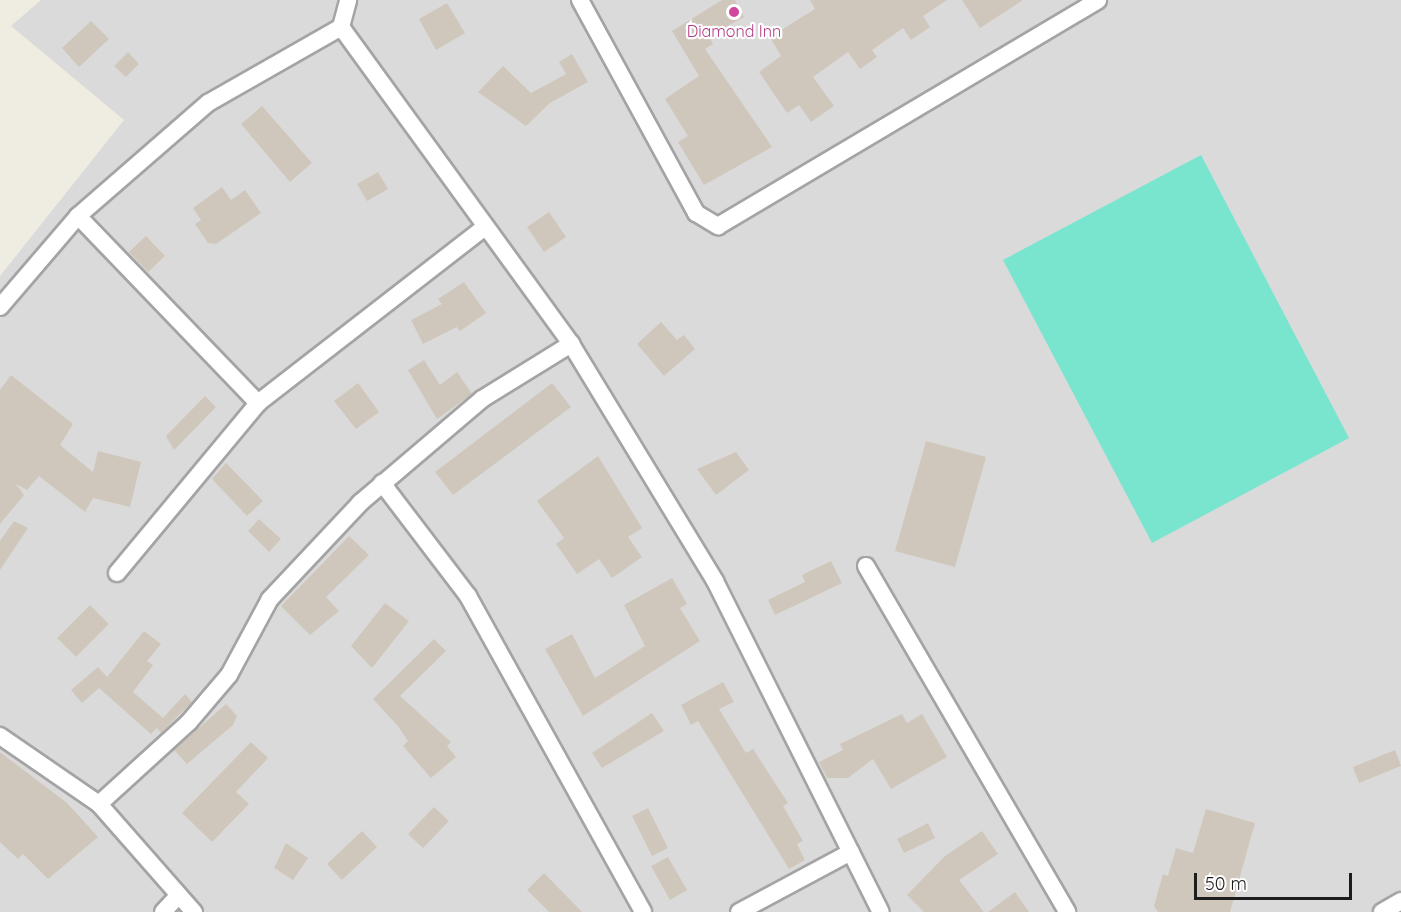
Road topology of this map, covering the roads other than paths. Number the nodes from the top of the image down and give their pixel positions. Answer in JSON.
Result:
{"nodes":[{"id":1,"x":348,"y":0,"type":"edge"},
{"id":2,"x":580,"y":0,"type":"edge"},
{"id":3,"x":1098,"y":0,"type":"edge"},
{"id":4,"x":341,"y":27,"type":"junction"},
{"id":5,"x":78,"y":216,"type":"junction"},
{"id":6,"x":483,"y":228,"type":"junction"},
{"id":7,"x":0,"y":307,"type":"edge"},
{"id":8,"x":571,"y":344,"type":"junction"},
{"id":9,"x":258,"y":403,"type":"junction"},
{"id":10,"x":382,"y":483,"type":"junction"},
{"id":11,"x":866,"y":566,"type":"dead end"},
{"id":12,"x":117,"y":573,"type":"dead end"},
{"id":13,"x":0,"y":736,"type":"edge"},
{"id":14,"x":99,"y":804,"type":"junction"},
{"id":15,"x":851,"y":852,"type":"junction"},
{"id":16,"x":179,"y":895,"type":"junction"},
{"id":17,"x":1401,"y":901,"type":"edge"},
{"id":18,"x":163,"y":912,"type":"edge"},
{"id":19,"x":194,"y":912,"type":"edge"},
{"id":20,"x":643,"y":912,"type":"edge"},
{"id":21,"x":739,"y":912,"type":"edge"},
{"id":22,"x":880,"y":912,"type":"edge"},
{"id":23,"x":1067,"y":912,"type":"edge"},
{"id":24,"x":1382,"y":912,"type":"edge"}],
"edges":[{"from":1,"to":4,"type":"street"},
{"from":2,"to":3,"type":"street"},
{"from":4,"to":5,"type":"street"},
{"from":4,"to":6,"type":"street"},
{"from":5,"to":7,"type":"street"},
{"from":5,"to":9,"type":"street"},
{"from":6,"to":8,"type":"street"},
{"from":6,"to":9,"type":"street"},
{"from":8,"to":10,"type":"street"},
{"from":8,"to":15,"type":"street"},
{"from":9,"to":12,"type":"street"},
{"from":10,"to":14,"type":"street"},
{"from":10,"to":20,"type":"street"},
{"from":11,"to":23,"type":"street"},
{"from":13,"to":14,"type":"street"},
{"from":14,"to":16,"type":"street"},
{"from":15,"to":21,"type":"street"},
{"from":15,"to":22,"type":"street"},
{"from":16,"to":18,"type":"street"},
{"from":16,"to":19,"type":"street"},
{"from":17,"to":24,"type":"street"}]}
